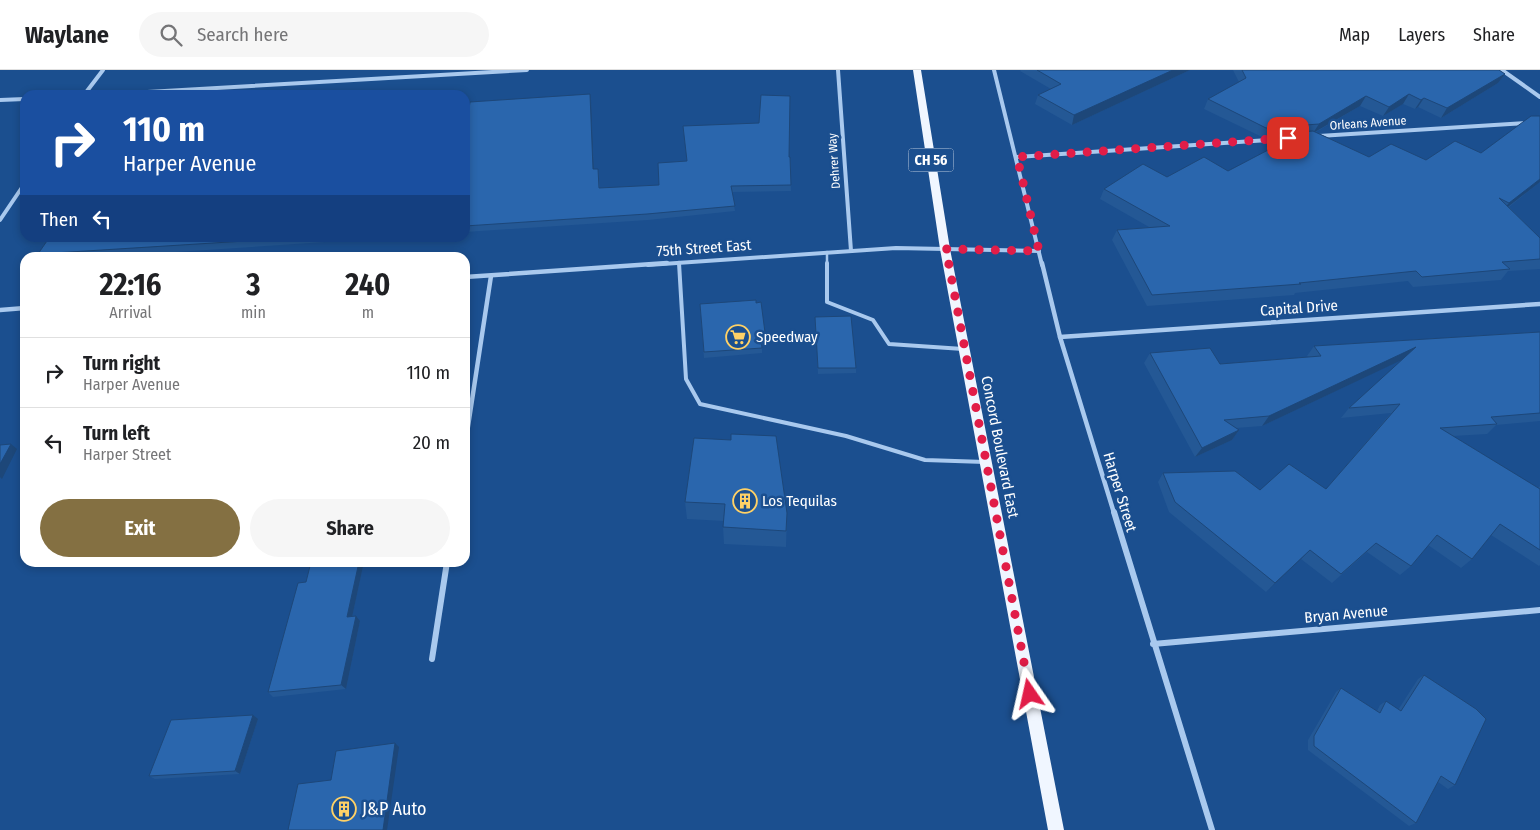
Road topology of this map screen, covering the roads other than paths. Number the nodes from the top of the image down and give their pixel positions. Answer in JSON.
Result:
{"nodes":[{"id":1,"x":103,"y":70,"type":"edge"},
{"id":2,"x":527,"y":70,"type":"edge"},
{"id":3,"x":838,"y":70,"type":"edge"},
{"id":4,"x":917,"y":70,"type":"edge"},
{"id":5,"x":994,"y":70,"type":"edge"},
{"id":6,"x":1502,"y":70,"type":"edge"},
{"id":7,"x":88,"y":90,"type":"edge"},
{"id":8,"x":181,"y":90,"type":"edge"},
{"id":9,"x":1540,"y":97,"type":"edge"},
{"id":10,"x":20,"y":99,"type":"edge"},
{"id":11,"x":0,"y":100,"type":"edge"},
{"id":12,"x":1540,"y":122,"type":"edge"},
{"id":13,"x":1313,"y":137,"type":"edge"},
{"id":14,"x":1293,"y":138,"type":"edge"},
{"id":15,"x":1017,"y":157,"type":"junction"},
{"id":16,"x":20,"y":190,"type":"edge"},
{"id":17,"x":0,"y":220,"type":"edge"},
{"id":18,"x":946,"y":249,"type":"junction"},
{"id":19,"x":851,"y":251,"type":"junction"},
{"id":20,"x":1039,"y":251,"type":"junction"},
{"id":21,"x":827,"y":252,"type":"junction"},
{"id":22,"x":679,"y":262,"type":"junction"},
{"id":23,"x":492,"y":276,"type":"junction"},
{"id":24,"x":470,"y":277,"type":"edge"},
{"id":25,"x":1540,"y":304,"type":"edge"},
{"id":26,"x":20,"y":308,"type":"edge"},
{"id":27,"x":0,"y":310,"type":"edge"},
{"id":28,"x":1060,"y":337,"type":"junction"},
{"id":29,"x":965,"y":349,"type":"junction"},
{"id":30,"x":470,"y":415,"type":"edge"},
{"id":31,"x":986,"y":462,"type":"junction"},
{"id":32,"x":446,"y":567,"type":"edge"},
{"id":33,"x":1540,"y":610,"type":"edge"},
{"id":34,"x":1154,"y":644,"type":"junction"},
{"id":35,"x":432,"y":659,"type":"dead end"},
{"id":36,"x":1056,"y":830,"type":"edge"},
{"id":37,"x":1212,"y":830,"type":"edge"}],
"edges":[{"from":1,"to":7,"type":"street"},
{"from":2,"to":8,"type":"street"},
{"from":3,"to":19,"type":"street","name":"Dehrer Way"},
{"from":4,"to":18,"type":"main road","name":"Concord Boulevard East","number":"CH 56"},
{"from":5,"to":15,"type":"street"},
{"from":6,"to":9,"type":"street"},
{"from":10,"to":11,"type":"street"},
{"from":12,"to":13,"type":"street","name":"Orleans Avenue"},
{"from":14,"to":15,"type":"street"},
{"from":15,"to":20,"type":"street","name":"Harper Street"},
{"from":16,"to":17,"type":"street"},
{"from":18,"to":19,"type":"street","name":"75th Street East"},
{"from":18,"to":20,"type":"street","name":"75th Street East"},
{"from":18,"to":29,"type":"main road","name":"Concord Boulevard East","number":"CH 56"},
{"from":19,"to":21,"type":"street","name":"75th Street East"},
{"from":20,"to":28,"type":"street","name":"Harper Street"},
{"from":21,"to":22,"type":"street","name":"75th Street East"},
{"from":21,"to":29,"type":"lane"},
{"from":22,"to":23,"type":"street","name":"75th Street East"},
{"from":22,"to":31,"type":"lane"},
{"from":23,"to":24,"type":"street","name":"75th Street East"},
{"from":23,"to":30,"type":"street"},
{"from":25,"to":28,"type":"street","name":"Capital Drive"},
{"from":26,"to":27,"type":"street"},
{"from":28,"to":34,"type":"street","name":"Harper Street"},
{"from":29,"to":31,"type":"main road","name":"Concord Boulevard East","number":"CH 56"},
{"from":31,"to":36,"type":"main road","name":"Concord Boulevard East","number":"CH 56"},
{"from":32,"to":35,"type":"street"},
{"from":33,"to":34,"type":"street","name":"Bryan Avenue"},
{"from":34,"to":37,"type":"street","name":"Harper Street"}]}
